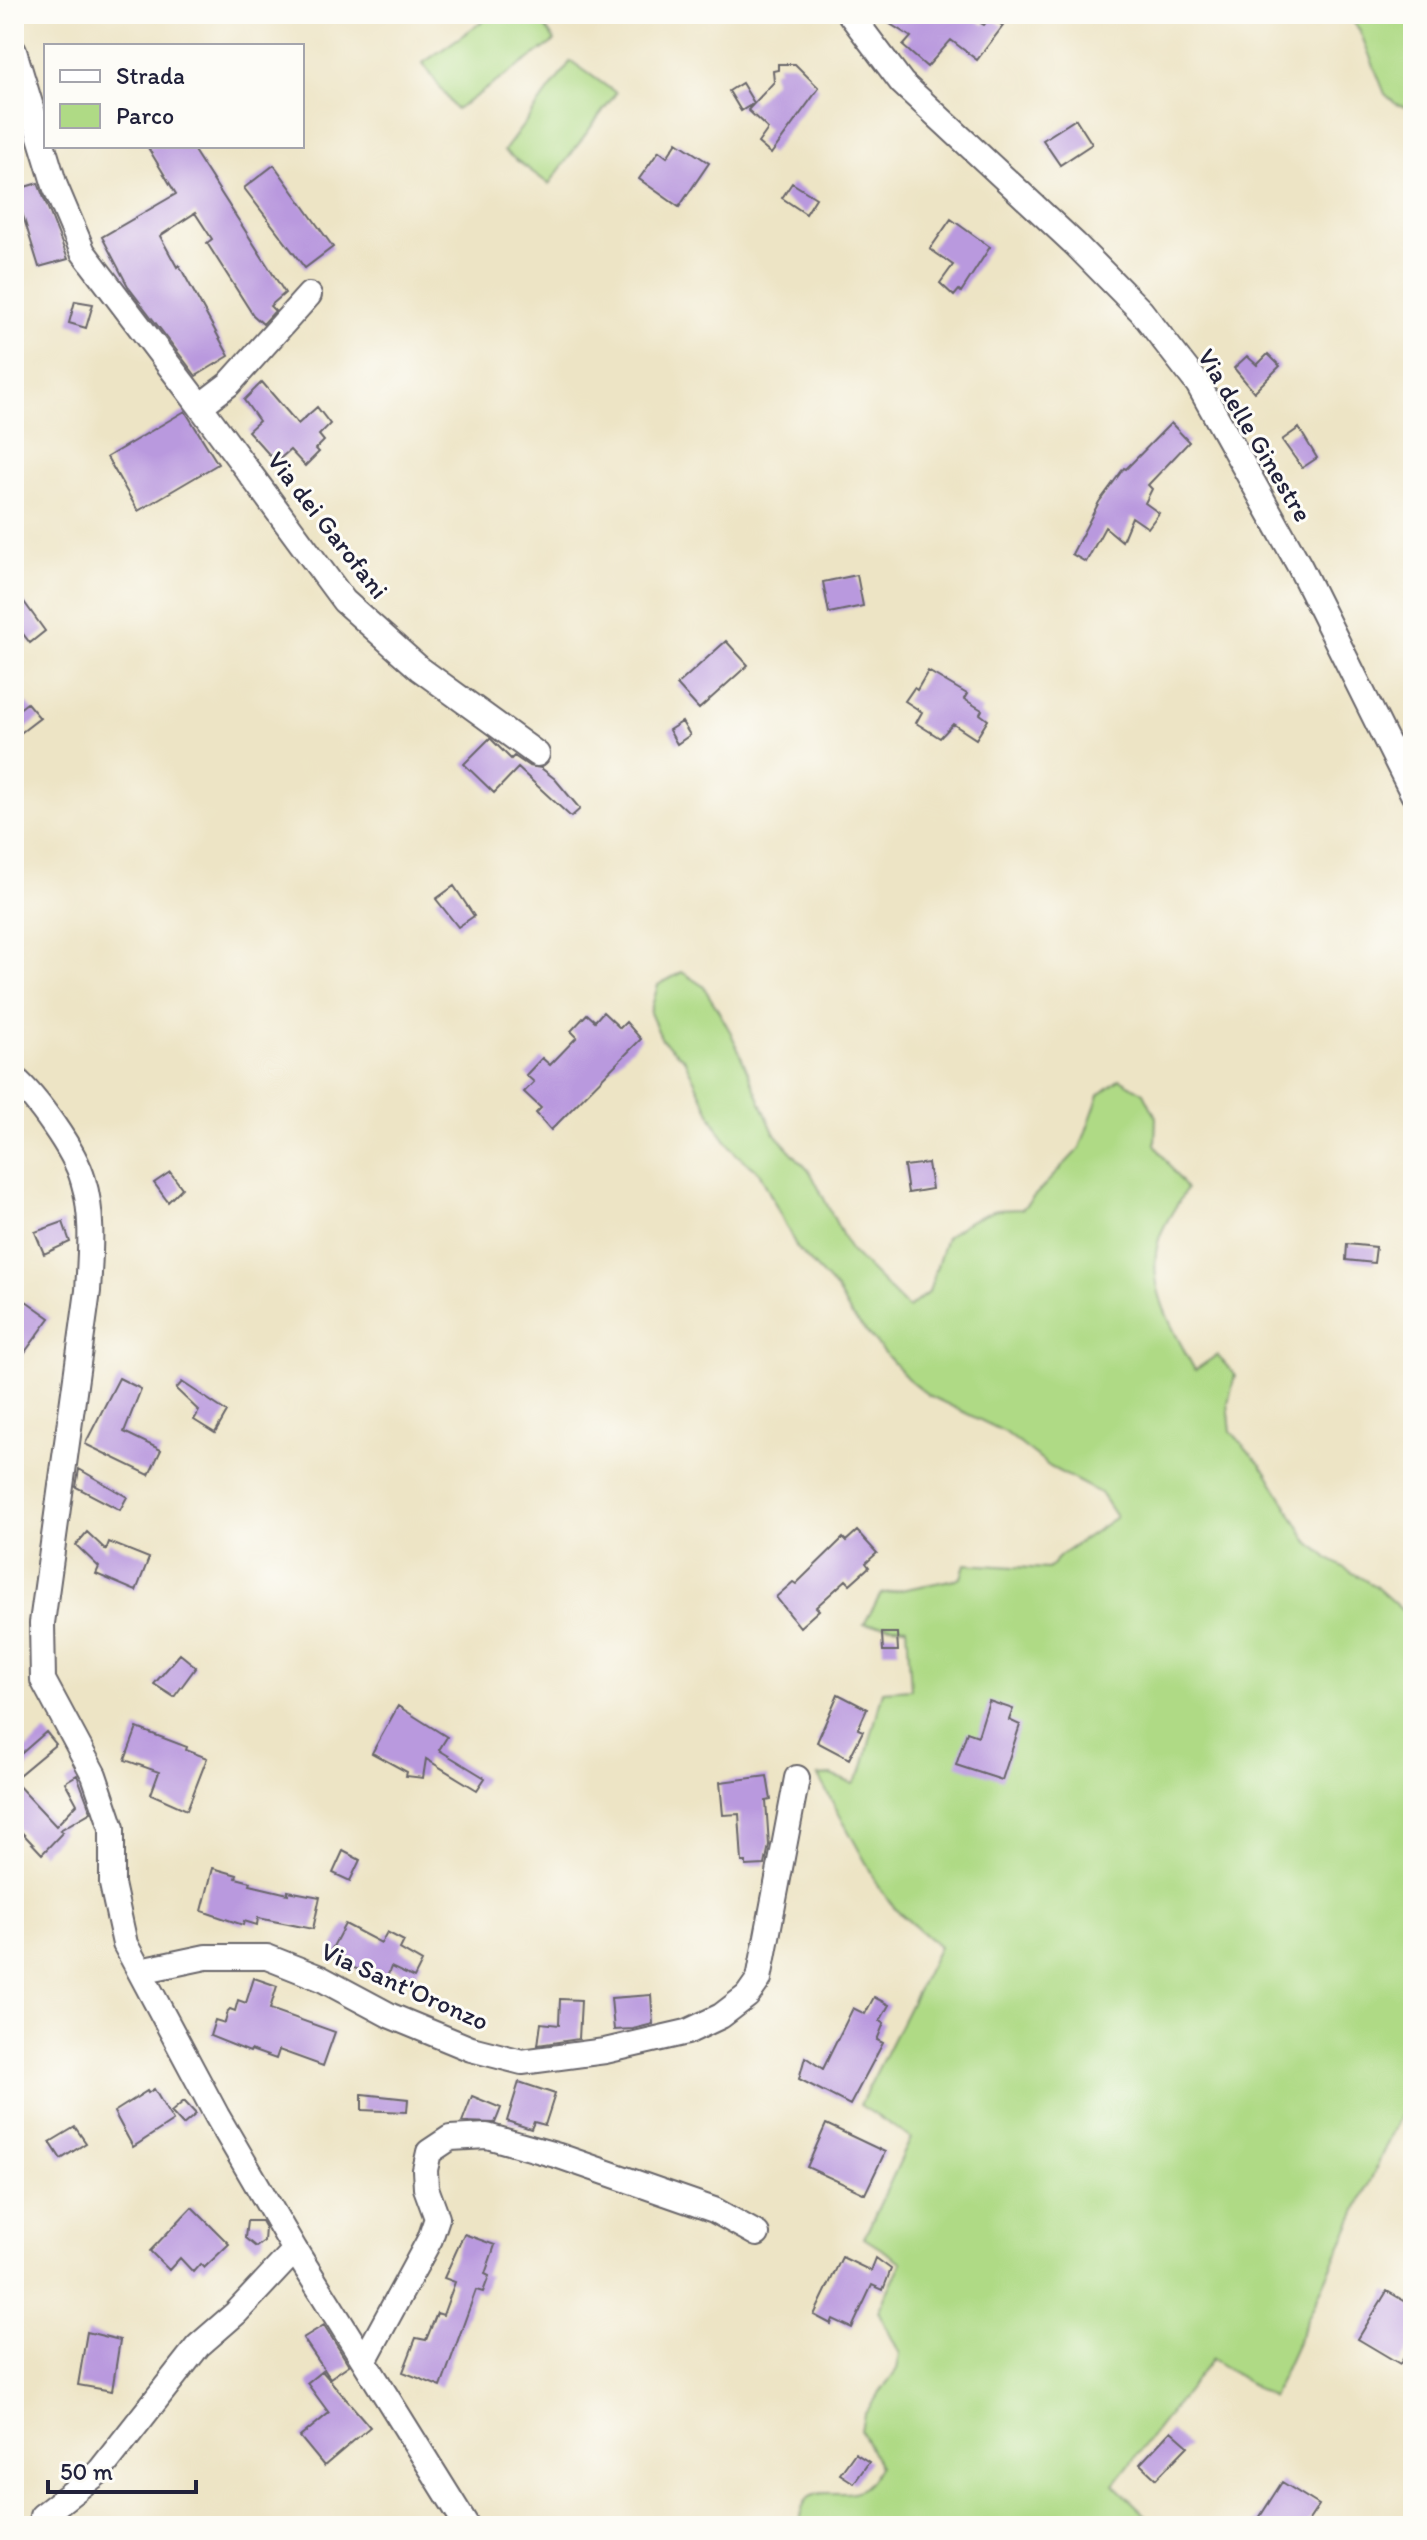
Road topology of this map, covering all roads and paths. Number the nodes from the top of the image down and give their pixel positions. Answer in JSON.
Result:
{"nodes":[{"id":1,"x":850,"y":14,"type":"edge"},
{"id":2,"x":14,"y":51,"type":"edge"},
{"id":3,"x":309,"y":295,"type":"dead end"},
{"id":4,"x":200,"y":406,"type":"junction"},
{"id":5,"x":537,"y":754,"type":"dead end"},
{"id":6,"x":1413,"y":794,"type":"edge"},
{"id":7,"x":14,"y":1078,"type":"edge"},
{"id":8,"x":797,"y":1778,"type":"dead end"},
{"id":9,"x":140,"y":1971,"type":"junction"},
{"id":10,"x":757,"y":2234,"type":"dead end"},
{"id":11,"x":295,"y":2250,"type":"junction"},
{"id":12,"x":365,"y":2359,"type":"junction"},
{"id":13,"x":42,"y":2516,"type":"dead end"},
{"id":14,"x":467,"y":2526,"type":"edge"}],
"edges":[{"from":1,"to":6,"type":"street","name":"Via delle Ginestre"},
{"from":2,"to":4,"type":"street","name":"Via dei Garofani"},
{"from":3,"to":4,"type":"street"},
{"from":4,"to":5,"type":"street","name":"Via dei Garofani"},
{"from":7,"to":9,"type":"street"},
{"from":8,"to":9,"type":"street","name":"Via Sant'Oronzo"},
{"from":9,"to":11,"type":"street"},
{"from":10,"to":12,"type":"street"},
{"from":11,"to":12,"type":"street"},
{"from":11,"to":13,"type":"street"},
{"from":12,"to":14,"type":"street"}]}
